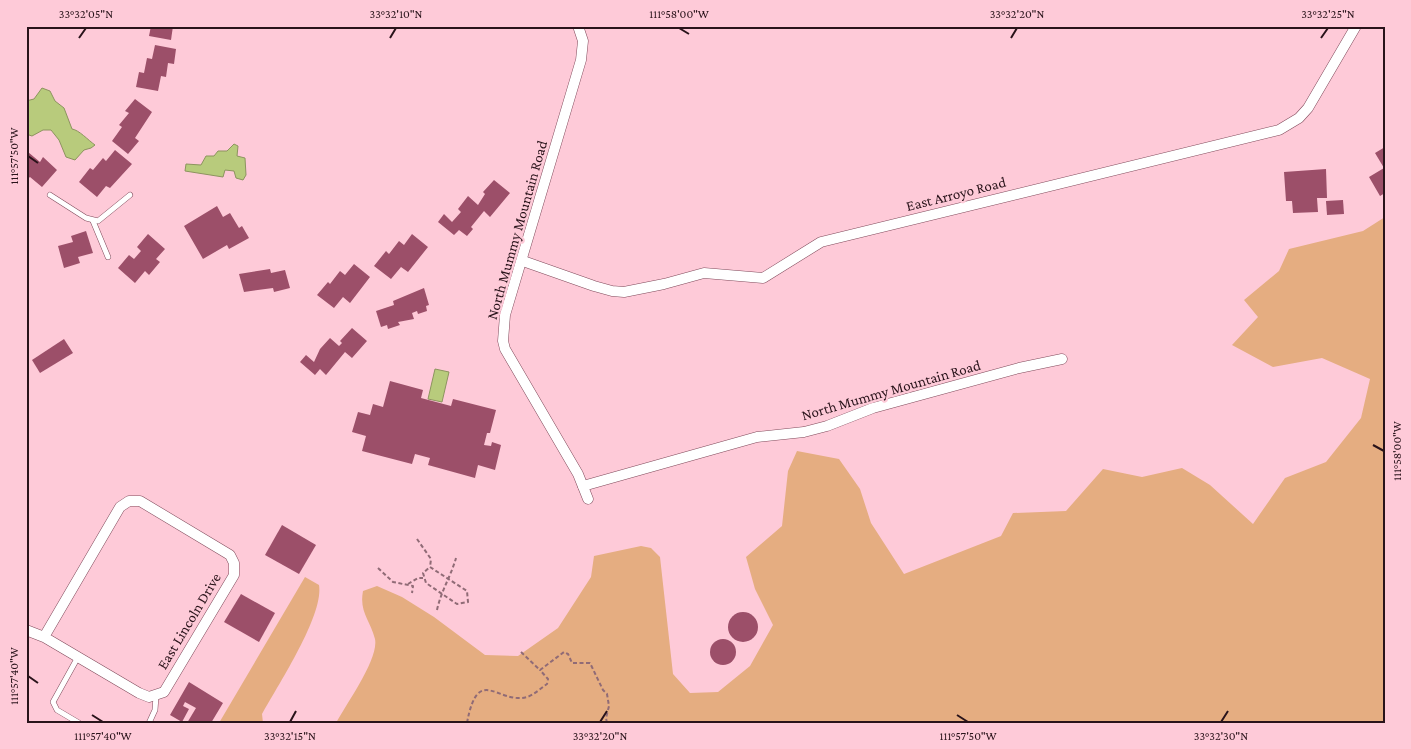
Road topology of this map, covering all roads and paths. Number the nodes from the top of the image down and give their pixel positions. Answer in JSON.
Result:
{"nodes":[{"id":1,"x":578,"y":26,"type":"edge"},
{"id":2,"x":1356,"y":26,"type":"edge"},
{"id":3,"x":50,"y":195,"type":"dead end"},
{"id":4,"x":130,"y":195,"type":"dead end"},
{"id":5,"x":93,"y":221,"type":"junction"},
{"id":6,"x":108,"y":257,"type":"dead end"},
{"id":7,"x":522,"y":261,"type":"junction"},
{"id":8,"x":1062,"y":359,"type":"dead end"},
{"id":9,"x":583,"y":486,"type":"junction"},
{"id":10,"x":588,"y":499,"type":"dead end"},
{"id":11,"x":418,"y":540,"type":"dead end"},
{"id":12,"x":456,"y":558,"type":"dead end"},
{"id":13,"x":430,"y":567,"type":"junction"},
{"id":14,"x":378,"y":568,"type":"dead end"},
{"id":15,"x":423,"y":578,"type":"junction"},
{"id":16,"x":450,"y":579,"type":"junction"},
{"id":17,"x":408,"y":584,"type":"junction"},
{"id":18,"x":412,"y":593,"type":"dead end"},
{"id":19,"x":441,"y":593,"type":"junction"},
{"id":20,"x":436,"y":610,"type":"dead end"},
{"id":21,"x":26,"y":630,"type":"edge"},
{"id":22,"x":44,"y":637,"type":"junction"},
{"id":23,"x":521,"y":652,"type":"dead end"},
{"id":24,"x":78,"y":657,"type":"junction"},
{"id":25,"x":540,"y":670,"type":"junction"},
{"id":26,"x":156,"y":696,"type":"junction"},
{"id":27,"x":79,"y":723,"type":"edge"},
{"id":28,"x":149,"y":723,"type":"edge"},
{"id":29,"x":467,"y":723,"type":"edge"},
{"id":30,"x":607,"y":723,"type":"edge"}],
"edges":[{"from":1,"to":7,"type":"street","name":"North Mummy Mountain Road"},
{"from":2,"to":7,"type":"street","name":"East Arroyo Road"},
{"from":3,"to":5,"type":"lane"},
{"from":4,"to":5,"type":"lane"},
{"from":5,"to":6,"type":"lane"},
{"from":7,"to":9,"type":"street","name":"North Mummy Mountain Road"},
{"from":8,"to":9,"type":"street","name":"North Mummy Mountain Road"},
{"from":9,"to":10,"type":"street","name":"North Mummy Mountain Road"},
{"from":11,"to":13,"type":"path"},
{"from":12,"to":16,"type":"path"},
{"from":13,"to":15,"type":"path"},
{"from":13,"to":16,"type":"path"},
{"from":14,"to":17,"type":"path"},
{"from":15,"to":17,"type":"path"},
{"from":15,"to":19,"type":"path"},
{"from":16,"to":19,"type":"path"},
{"from":16,"to":19,"type":"path"},
{"from":17,"to":18,"type":"path"},
{"from":19,"to":20,"type":"path"},
{"from":21,"to":22,"type":"street"},
{"from":22,"to":24,"type":"street"},
{"from":22,"to":26,"type":"street","name":"East Lincoln Drive"},
{"from":23,"to":25,"type":"path"},
{"from":24,"to":26,"type":"street"},
{"from":24,"to":27,"type":"lane"},
{"from":25,"to":29,"type":"path"},
{"from":25,"to":30,"type":"path"},
{"from":26,"to":28,"type":"lane"}]}
